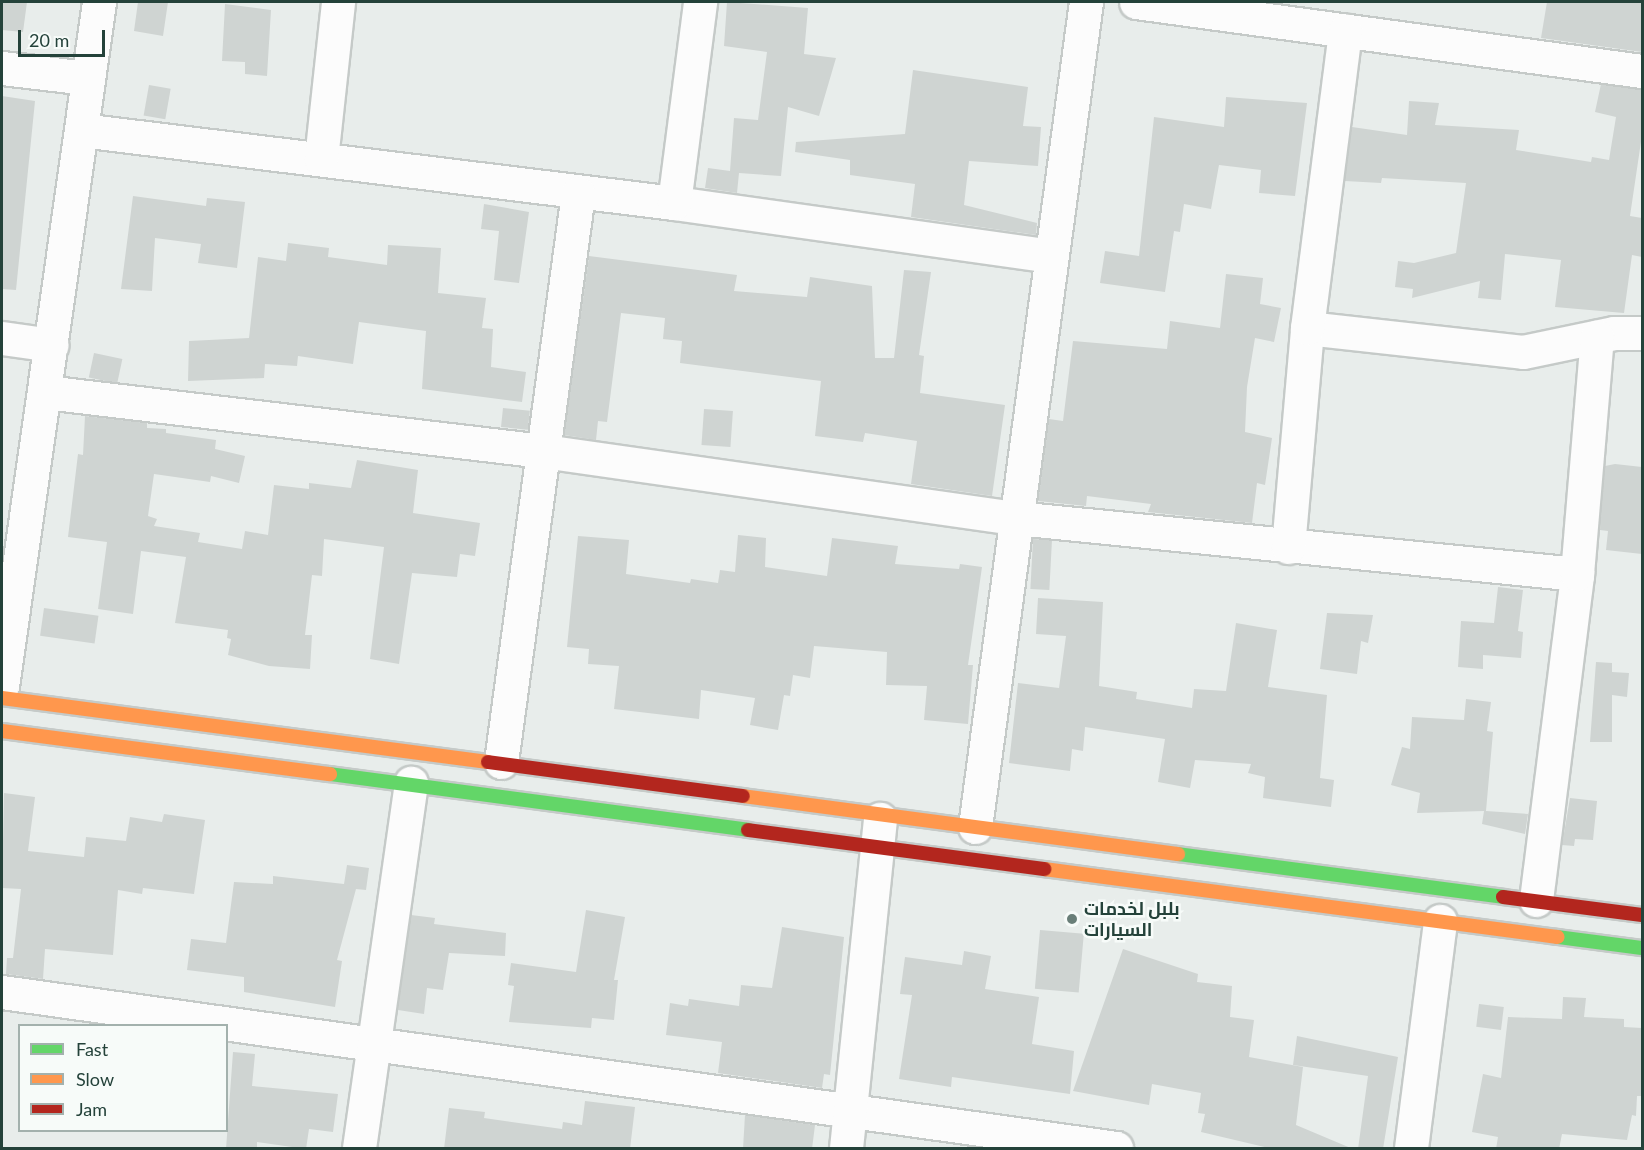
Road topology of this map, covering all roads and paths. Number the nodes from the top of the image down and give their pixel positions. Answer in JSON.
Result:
{"nodes":[{"id":1,"x":99,"y":2,"type":"edge"},
{"id":2,"x":338,"y":2,"type":"edge"},
{"id":3,"x":700,"y":2,"type":"edge"},
{"id":4,"x":1086,"y":2,"type":"edge"},
{"id":5,"x":1136,"y":2,"type":"edge"},
{"id":6,"x":1345,"y":30,"type":"junction"},
{"id":7,"x":2,"y":68,"type":"edge"},
{"id":8,"x":1642,"y":71,"type":"edge"},
{"id":9,"x":87,"y":78,"type":"junction"},
{"id":10,"x":81,"y":130,"type":"junction"},
{"id":11,"x":321,"y":159,"type":"junction"},
{"id":12,"x":578,"y":193,"type":"junction"},
{"id":13,"x":674,"y":202,"type":"junction"},
{"id":14,"x":1050,"y":256,"type":"junction"},
{"id":15,"x":1307,"y":328,"type":"junction"},
{"id":16,"x":1642,"y":333,"type":"edge"},
{"id":17,"x":1597,"y":337,"type":"junction"},
{"id":18,"x":2,"y":338,"type":"edge"},
{"id":19,"x":52,"y":345,"type":"junction"},
{"id":20,"x":45,"y":392,"type":"junction"},
{"id":21,"x":543,"y":451,"type":"junction"},
{"id":22,"x":1017,"y":518,"type":"junction"},
{"id":23,"x":1288,"y":548,"type":"junction"},
{"id":24,"x":1577,"y":574,"type":"junction"},
{"id":25,"x":2,"y":686,"type":"edge"},
{"id":26,"x":2,"y":699,"type":"edge"},
{"id":27,"x":2,"y":730,"type":"edge"},
{"id":28,"x":501,"y":762,"type":"junction"},
{"id":29,"x":411,"y":783,"type":"junction"},
{"id":30,"x":880,"y":816,"type":"junction"},
{"id":31,"x":975,"y":827,"type":"junction"},
{"id":32,"x":876,"y":848,"type":"junction"},
{"id":33,"x":1536,"y":900,"type":"junction"},
{"id":34,"x":1642,"y":915,"type":"edge"},
{"id":35,"x":1440,"y":921,"type":"junction"},
{"id":36,"x":1642,"y":948,"type":"edge"},
{"id":37,"x":2,"y":992,"type":"edge"},
{"id":38,"x":222,"y":1024,"type":"edge"},
{"id":39,"x":228,"y":1025,"type":"edge"},
{"id":40,"x":373,"y":1046,"type":"junction"},
{"id":41,"x":852,"y":1112,"type":"junction"},
{"id":42,"x":359,"y":1149,"type":"edge"},
{"id":43,"x":846,"y":1149,"type":"edge"},
{"id":44,"x":1116,"y":1149,"type":"edge"},
{"id":45,"x":1411,"y":1149,"type":"edge"}],
"edges":[{"from":1,"to":9,"type":"street"},
{"from":2,"to":11,"type":"street"},
{"from":3,"to":13,"type":"street"},
{"from":4,"to":14,"type":"street"},
{"from":5,"to":6,"type":"street"},
{"from":6,"to":8,"type":"street"},
{"from":6,"to":15,"type":"street"},
{"from":7,"to":9,"type":"street"},
{"from":9,"to":10,"type":"street"},
{"from":10,"to":11,"type":"street"},
{"from":10,"to":19,"type":"street"},
{"from":11,"to":12,"type":"street"},
{"from":12,"to":13,"type":"street"},
{"from":12,"to":21,"type":"street"},
{"from":13,"to":14,"type":"street"},
{"from":14,"to":22,"type":"street"},
{"from":15,"to":17,"type":"street"},
{"from":15,"to":23,"type":"street"},
{"from":16,"to":17,"type":"street"},
{"from":17,"to":24,"type":"street"},
{"from":18,"to":19,"type":"street"},
{"from":19,"to":20,"type":"street"},
{"from":20,"to":21,"type":"street"},
{"from":20,"to":25,"type":"street"},
{"from":21,"to":22,"type":"street"},
{"from":21,"to":28,"type":"street"},
{"from":22,"to":23,"type":"street"},
{"from":22,"to":31,"type":"street"},
{"from":23,"to":24,"type":"street"},
{"from":24,"to":33,"type":"street"},
{"from":26,"to":28,"type":"main road"},
{"from":27,"to":29,"type":"main road"},
{"from":28,"to":30,"type":"main road"},
{"from":29,"to":32,"type":"main road"},
{"from":29,"to":40,"type":"street"},
{"from":30,"to":31,"type":"main road"},
{"from":30,"to":32,"type":"street"},
{"from":31,"to":33,"type":"main road"},
{"from":32,"to":35,"type":"main road"},
{"from":32,"to":41,"type":"street"},
{"from":33,"to":34,"type":"main road"},
{"from":35,"to":36,"type":"main road"},
{"from":35,"to":45,"type":"street"},
{"from":37,"to":38,"type":"street"},
{"from":39,"to":40,"type":"street"},
{"from":40,"to":41,"type":"street"},
{"from":40,"to":42,"type":"street"},
{"from":41,"to":43,"type":"street"},
{"from":41,"to":44,"type":"street"}]}
